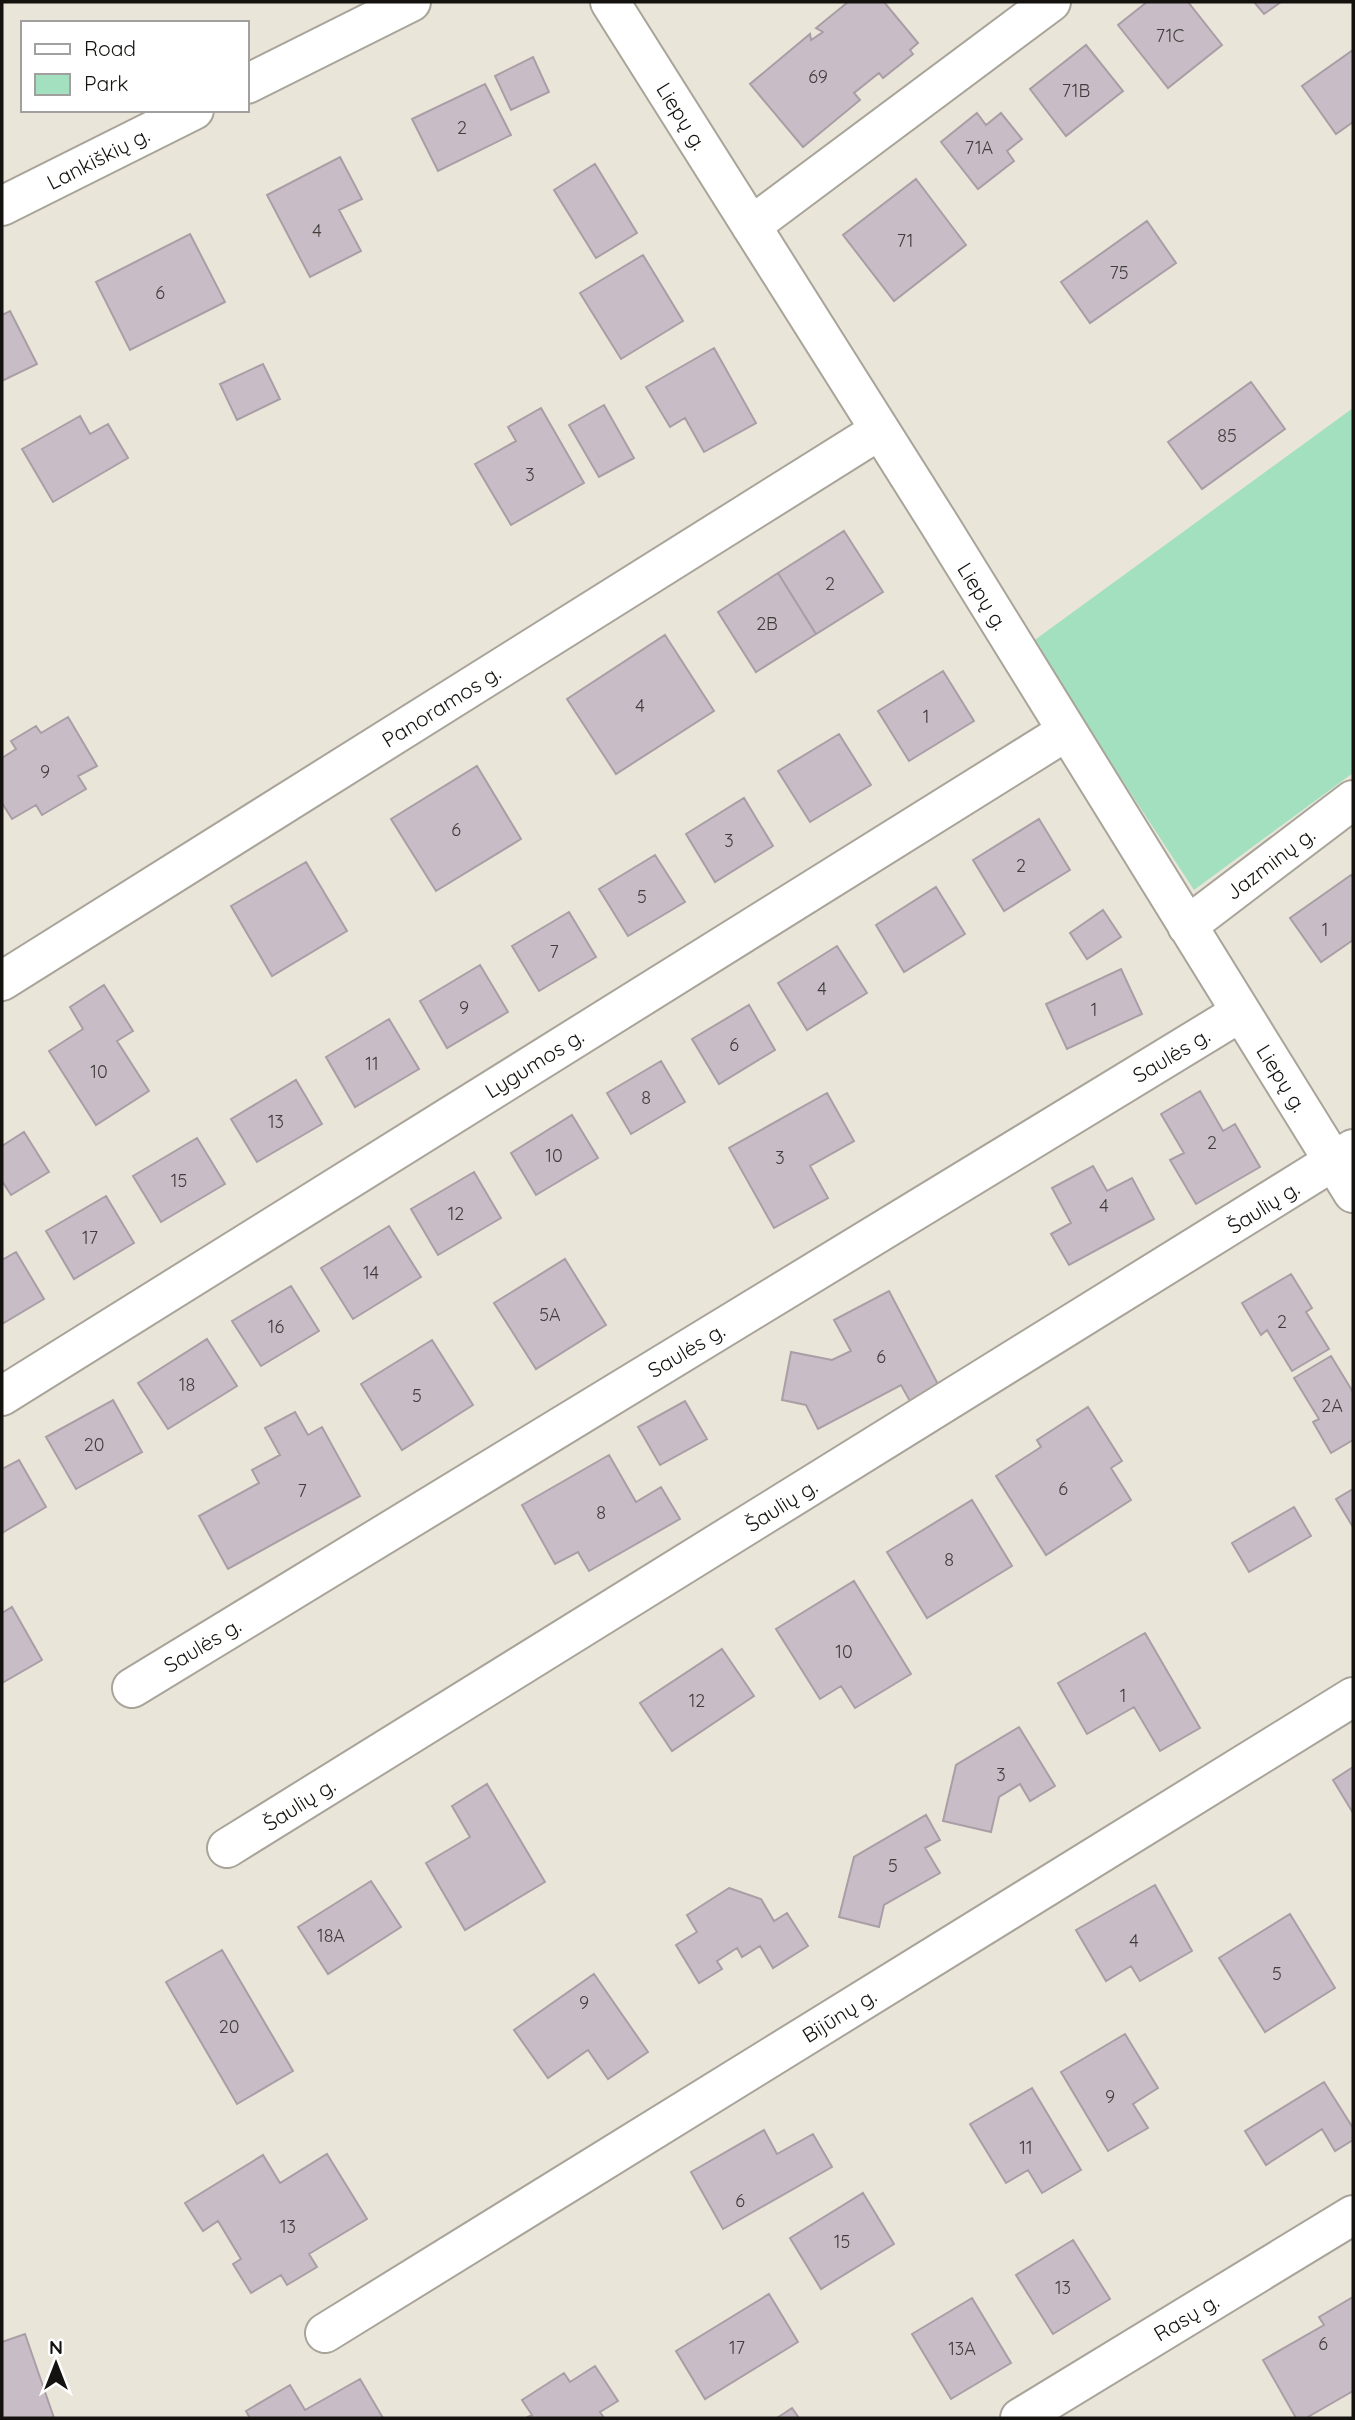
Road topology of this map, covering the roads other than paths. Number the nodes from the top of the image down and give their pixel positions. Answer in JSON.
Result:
{"nodes":[{"id":1,"x":411,"y":2,"type":"edge"},
{"id":2,"x":610,"y":2,"type":"edge"},
{"id":3,"x":1051,"y":2,"type":"edge"},
{"id":4,"x":248,"y":84,"type":"edge"},
{"id":5,"x":190,"y":112,"type":"edge"},
{"id":6,"x":2,"y":206,"type":"edge"},
{"id":7,"x":751,"y":226,"type":"junction"},
{"id":8,"x":880,"y":430,"type":"junction"},
{"id":9,"x":1067,"y":731,"type":"junction"},
{"id":10,"x":1353,"y":800,"type":"edge"},
{"id":11,"x":1187,"y":926,"type":"junction"},
{"id":12,"x":2,"y":981,"type":"edge"},
{"id":13,"x":1241,"y":1012,"type":"junction"},
{"id":14,"x":1347,"y":1168,"type":"edge"},
{"id":15,"x":2,"y":1396,"type":"edge"},
{"id":16,"x":132,"y":1688,"type":"dead end"},
{"id":17,"x":1353,"y":1697,"type":"edge"},
{"id":18,"x":227,"y":1848,"type":"dead end"},
{"id":19,"x":1353,"y":2215,"type":"edge"},
{"id":20,"x":325,"y":2333,"type":"dead end"},
{"id":21,"x":1020,"y":2418,"type":"edge"}],
"edges":[{"from":1,"to":4,"type":"street"},
{"from":2,"to":7,"type":"street","name":"Liepų g."},
{"from":3,"to":7,"type":"street"},
{"from":5,"to":6,"type":"street","name":"Lankiškių g."},
{"from":7,"to":8,"type":"street","name":"Liepų g."},
{"from":8,"to":9,"type":"street","name":"Liepų g."},
{"from":8,"to":12,"type":"street","name":"Panoramos g."},
{"from":9,"to":11,"type":"street","name":"Liepų g."},
{"from":9,"to":15,"type":"street","name":"Lygumos g."},
{"from":10,"to":11,"type":"street","name":"Jazminų g."},
{"from":11,"to":13,"type":"street","name":"Liepų g."},
{"from":13,"to":14,"type":"street","name":"Liepų g."},
{"from":13,"to":16,"type":"street","name":"Saulės g."},
{"from":14,"to":18,"type":"street","name":"Šaulių g."},
{"from":17,"to":20,"type":"street","name":"Bijūnų g."},
{"from":19,"to":21,"type":"street","name":"Rasų g."}]}
